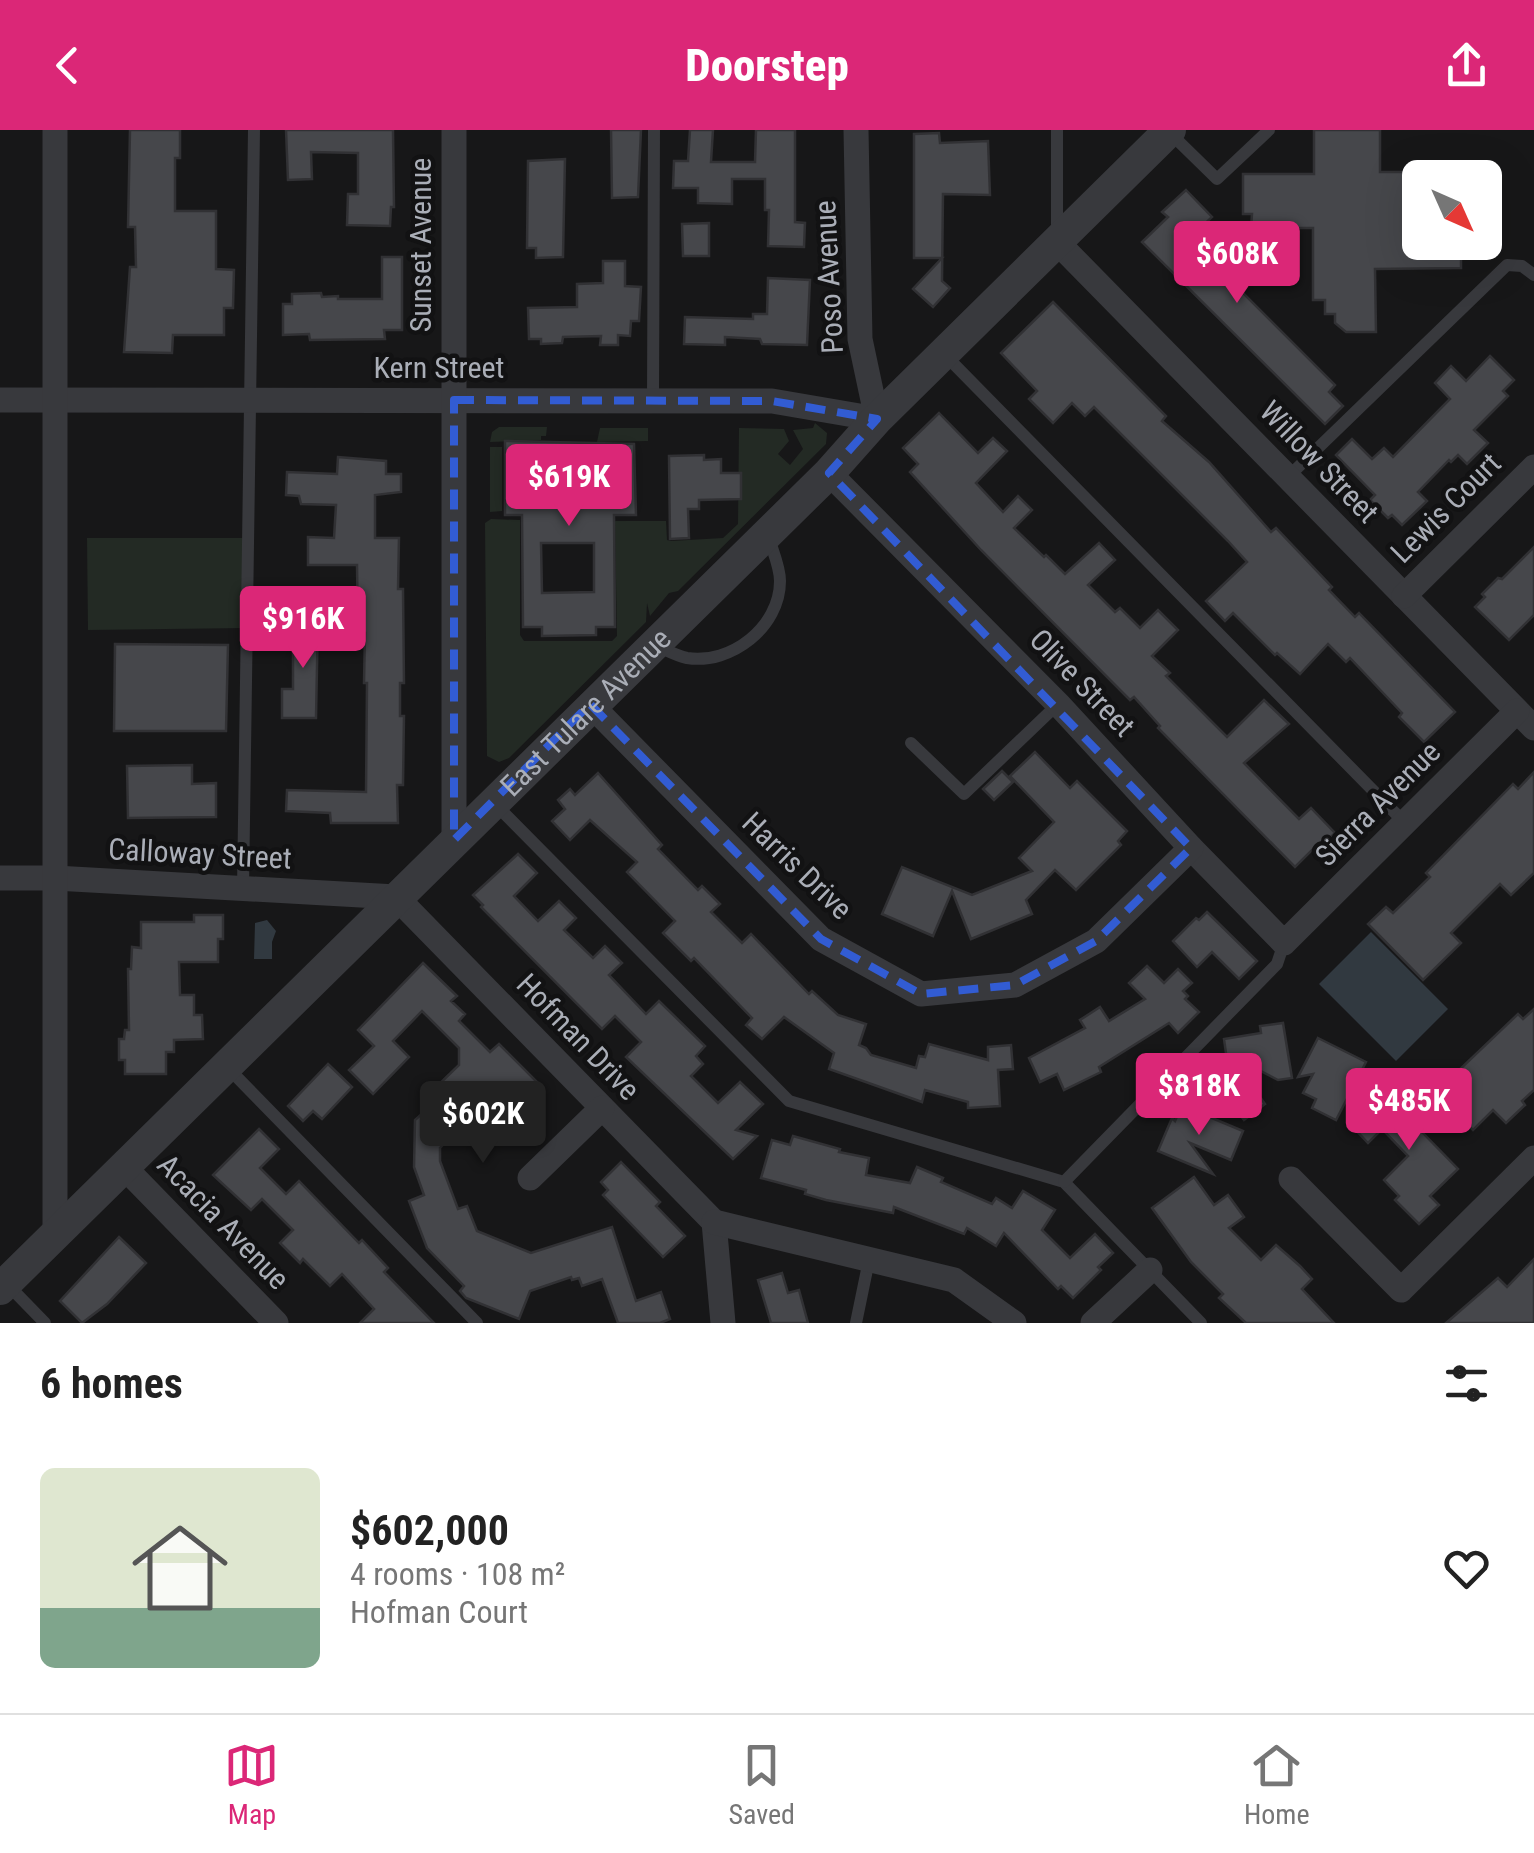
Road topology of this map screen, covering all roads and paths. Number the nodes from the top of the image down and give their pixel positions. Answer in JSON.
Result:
{"nodes":[{"id":1,"x":55,"y":130,"type":"edge"},
{"id":2,"x":254,"y":130,"type":"edge"},
{"id":3,"x":454,"y":130,"type":"edge"},
{"id":4,"x":654,"y":130,"type":"edge"},
{"id":5,"x":856,"y":130,"type":"edge"},
{"id":6,"x":1056,"y":130,"type":"edge"},
{"id":7,"x":1269,"y":130,"type":"edge"},
{"id":8,"x":1169,"y":131,"type":"edge"},
{"id":9,"x":1057,"y":242,"type":"junction"},
{"id":10,"x":1534,"y":275,"type":"edge"},
{"id":11,"x":943,"y":353,"type":"junction"},
{"id":12,"x":0,"y":400,"type":"edge"},
{"id":13,"x":55,"y":400,"type":"junction"},
{"id":14,"x":250,"y":400,"type":"junction"},
{"id":15,"x":454,"y":400,"type":"junction"},
{"id":16,"x":653,"y":401,"type":"junction"},
{"id":17,"x":877,"y":419,"type":"junction"},
{"id":18,"x":1534,"y":467,"type":"edge"},
{"id":19,"x":828,"y":473,"type":"junction"},
{"id":20,"x":1288,"y":477,"type":"junction"},
{"id":21,"x":767,"y":533,"type":"junction"},
{"id":22,"x":1404,"y":596,"type":"junction"},
{"id":23,"x":652,"y":644,"type":"junction"},
{"id":24,"x":590,"y":704,"type":"junction"},
{"id":25,"x":1058,"y":704,"type":"junction"},
{"id":26,"x":1527,"y":716,"type":"edge"},
{"id":27,"x":911,"y":744,"type":"dead end"},
{"id":28,"x":492,"y":802,"type":"junction"},
{"id":29,"x":1405,"y":823,"type":"junction"},
{"id":30,"x":454,"y":840,"type":"junction"},
{"id":31,"x":1191,"y":848,"type":"junction"},
{"id":32,"x":0,"y":878,"type":"edge"},
{"id":33,"x":56,"y":878,"type":"junction"},
{"id":34,"x":243,"y":889,"type":"junction"},
{"id":35,"x":396,"y":897,"type":"junction"},
{"id":36,"x":1284,"y":942,"type":"junction"},
{"id":37,"x":226,"y":1066,"type":"junction"},
{"id":38,"x":602,"y":1108,"type":"junction"},
{"id":39,"x":1534,"y":1158,"type":"edge"},
{"id":40,"x":124,"y":1167,"type":"junction"},
{"id":41,"x":530,"y":1178,"type":"dead end"},
{"id":42,"x":1291,"y":1178,"type":"dead end"},
{"id":43,"x":1064,"y":1182,"type":"junction"},
{"id":44,"x":714,"y":1222,"type":"junction"},
{"id":45,"x":55,"y":1235,"type":"junction"},
{"id":46,"x":869,"y":1260,"type":"junction"},
{"id":47,"x":1150,"y":1270,"type":"junction"},
{"id":48,"x":3,"y":1286,"type":"edge"},
{"id":49,"x":45,"y":1323,"type":"edge"},
{"id":50,"x":276,"y":1323,"type":"edge"},
{"id":51,"x":477,"y":1323,"type":"edge"},
{"id":52,"x":723,"y":1323,"type":"edge"},
{"id":53,"x":856,"y":1323,"type":"edge"},
{"id":54,"x":1014,"y":1323,"type":"edge"},
{"id":55,"x":1093,"y":1323,"type":"edge"},
{"id":56,"x":1202,"y":1323,"type":"edge"}],
"edges":[{"from":1,"to":13,"type":"street"},
{"from":2,"to":14,"type":"lane"},
{"from":3,"to":15,"type":"street","name":"Sunset Avenue"},
{"from":4,"to":16,"type":"lane"},
{"from":5,"to":17,"type":"street","name":"Poso Avenue"},
{"from":6,"to":9,"type":"lane"},
{"from":7,"to":8,"type":"lane"},
{"from":8,"to":9,"type":"street","name":"East Tulare Avenue"},
{"from":9,"to":11,"type":"street","name":"East Tulare Avenue"},
{"from":9,"to":20,"type":"street","name":"Willow Street"},
{"from":10,"to":20,"type":"lane"},
{"from":11,"to":17,"type":"street","name":"East Tulare Avenue"},
{"from":11,"to":29,"type":"lane"},
{"from":12,"to":13,"type":"street","name":"Kern Street"},
{"from":13,"to":14,"type":"street","name":"Kern Street"},
{"from":13,"to":33,"type":"street"},
{"from":14,"to":15,"type":"street","name":"Kern Street"},
{"from":14,"to":34,"type":"lane"},
{"from":15,"to":16,"type":"street","name":"Kern Street"},
{"from":15,"to":30,"type":"street","name":"Sunset Avenue"},
{"from":16,"to":17,"type":"street","name":"Kern Street"},
{"from":17,"to":19,"type":"street","name":"East Tulare Avenue"},
{"from":18,"to":22,"type":"street","name":"Lewis Court"},
{"from":19,"to":21,"type":"street","name":"East Tulare Avenue"},
{"from":19,"to":25,"type":"street","name":"Olive Street"},
{"from":20,"to":22,"type":"street","name":"Willow Street"},
{"from":21,"to":23,"type":"street","name":"East Tulare Avenue"},
{"from":21,"to":23,"type":"lane"},
{"from":22,"to":26,"type":"street","name":"Willow Street"},
{"from":23,"to":24,"type":"street","name":"East Tulare Avenue"},
{"from":24,"to":28,"type":"street","name":"East Tulare Avenue"},
{"from":24,"to":31,"type":"street","name":"Harris Drive"},
{"from":25,"to":27,"type":"lane"},
{"from":25,"to":31,"type":"street","name":"Olive Street"},
{"from":26,"to":29,"type":"street","name":"Sierra Avenue"},
{"from":28,"to":30,"type":"street","name":"East Tulare Avenue"},
{"from":28,"to":43,"type":"lane"},
{"from":29,"to":36,"type":"street","name":"Sierra Avenue"},
{"from":30,"to":35,"type":"street","name":"East Tulare Avenue"},
{"from":31,"to":36,"type":"street","name":"Olive Street"},
{"from":32,"to":33,"type":"street","name":"Calloway Street"},
{"from":33,"to":34,"type":"street","name":"Calloway Street"},
{"from":33,"to":45,"type":"street"},
{"from":34,"to":35,"type":"street","name":"Calloway Street"},
{"from":35,"to":37,"type":"street","name":"East Tulare Avenue"},
{"from":35,"to":38,"type":"street","name":"Hofman Drive"},
{"from":36,"to":43,"type":"lane"},
{"from":37,"to":40,"type":"street","name":"East Tulare Avenue"},
{"from":37,"to":51,"type":"lane"},
{"from":38,"to":41,"type":"street"},
{"from":38,"to":44,"type":"street","name":"Hofman Drive"},
{"from":39,"to":42,"type":"street"},
{"from":40,"to":45,"type":"street","name":"East Tulare Avenue"},
{"from":40,"to":50,"type":"street","name":"Acacia Avenue"},
{"from":43,"to":47,"type":"lane"},
{"from":44,"to":46,"type":"street"},
{"from":44,"to":52,"type":"street"},
{"from":45,"to":48,"type":"street","name":"East Tulare Avenue"},
{"from":46,"to":53,"type":"lane"},
{"from":46,"to":54,"type":"street"},
{"from":47,"to":55,"type":"street"},
{"from":47,"to":56,"type":"lane"},
{"from":48,"to":49,"type":"lane"}]}
